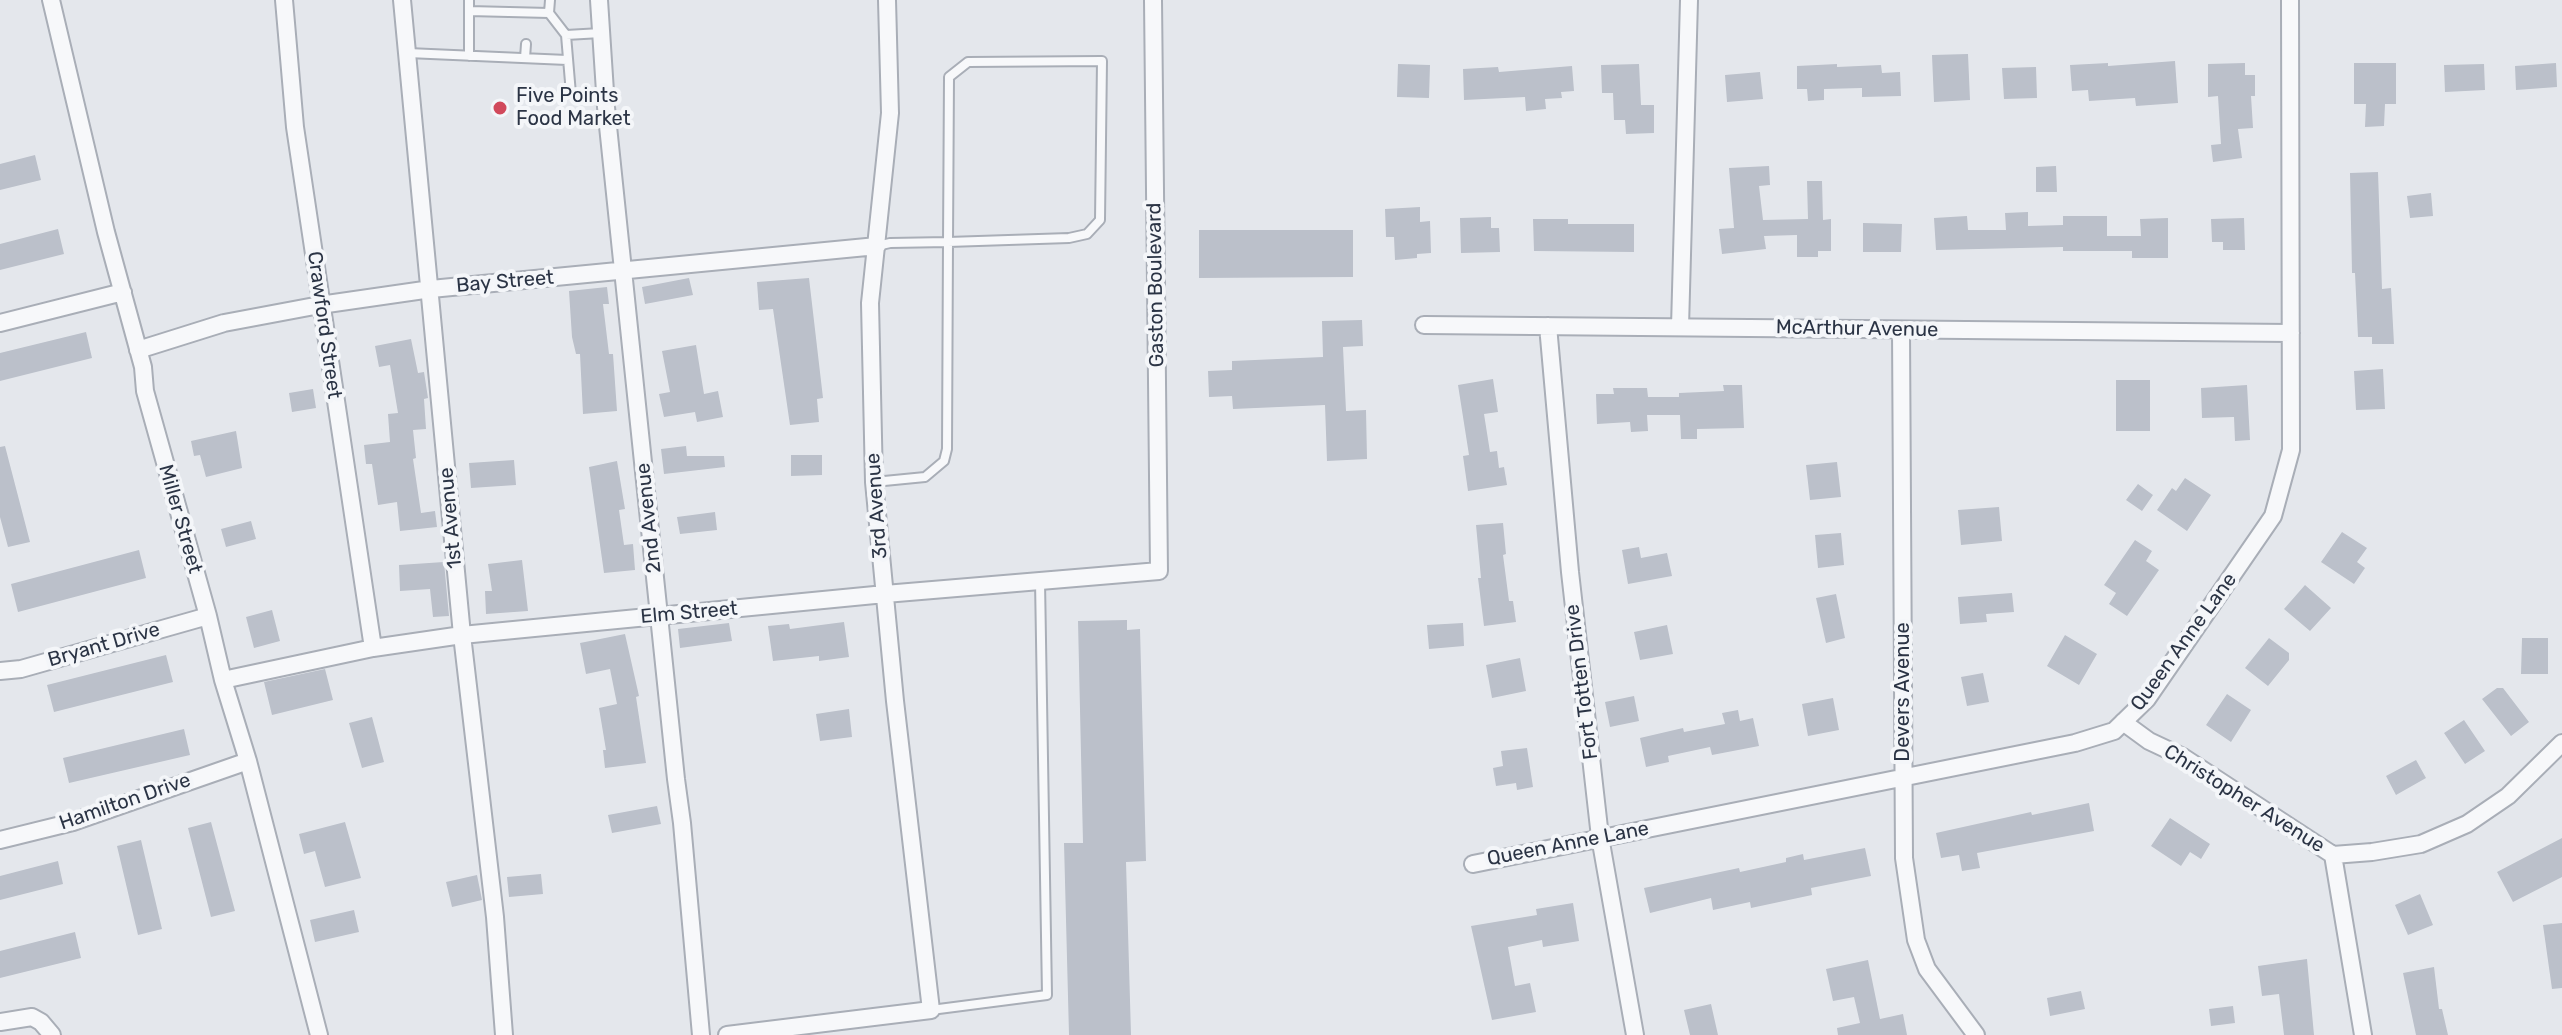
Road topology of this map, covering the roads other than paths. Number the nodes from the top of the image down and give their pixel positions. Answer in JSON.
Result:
{"nodes":[{"id":1,"x":51,"y":0,"type":"edge"},
{"id":2,"x":284,"y":0,"type":"edge"},
{"id":3,"x":402,"y":0,"type":"edge"},
{"id":4,"x":469,"y":0,"type":"edge"},
{"id":5,"x":550,"y":0,"type":"edge"},
{"id":6,"x":599,"y":0,"type":"edge"},
{"id":7,"x":887,"y":0,"type":"edge"},
{"id":8,"x":1153,"y":0,"type":"edge"},
{"id":9,"x":1689,"y":0,"type":"edge"},
{"id":10,"x":2290,"y":0,"type":"edge"},
{"id":11,"x":469,"y":11,"type":"junction"},
{"id":12,"x":505,"y":12,"type":"junction"},
{"id":13,"x":549,"y":13,"type":"junction"},
{"id":14,"x":504,"y":22,"type":"dead end"},
{"id":15,"x":601,"y":33,"type":"junction"},
{"id":16,"x":566,"y":35,"type":"junction"},
{"id":17,"x":503,"y":44,"type":"dead end"},
{"id":18,"x":526,"y":44,"type":"dead end"},
{"id":19,"x":408,"y":53,"type":"junction"},
{"id":20,"x":469,"y":56,"type":"junction"},
{"id":21,"x":502,"y":57,"type":"junction"},
{"id":22,"x":525,"y":58,"type":"junction"},
{"id":23,"x":567,"y":60,"type":"junction"},
{"id":24,"x":606,"y":95,"type":"junction"},
{"id":25,"x":948,"y":242,"type":"junction"},
{"id":26,"x":877,"y":246,"type":"junction"},
{"id":27,"x":623,"y":271,"type":"junction"},
{"id":28,"x":431,"y":289,"type":"junction"},
{"id":29,"x":123,"y":292,"type":"junction"},
{"id":30,"x":320,"y":305,"type":"junction"},
{"id":31,"x":0,"y":323,"type":"edge"},
{"id":32,"x":1424,"y":325,"type":"dead end"},
{"id":33,"x":1548,"y":326,"type":"junction"},
{"id":34,"x":1680,"y":327,"type":"junction"},
{"id":35,"x":1901,"y":330,"type":"junction"},
{"id":36,"x":2291,"y":333,"type":"junction"},
{"id":37,"x":138,"y":350,"type":"junction"},
{"id":38,"x":874,"y":482,"type":"junction"},
{"id":39,"x":1159,"y":571,"type":"joint"},
{"id":40,"x":1040,"y":581,"type":"junction"},
{"id":41,"x":885,"y":594,"type":"junction"},
{"id":42,"x":208,"y":616,"type":"junction"},
{"id":43,"x":658,"y":616,"type":"junction"},
{"id":44,"x":462,"y":635,"type":"junction"},
{"id":45,"x":373,"y":648,"type":"junction"},
{"id":46,"x":0,"y":671,"type":"edge"},
{"id":47,"x":223,"y":680,"type":"junction"},
{"id":48,"x":2123,"y":722,"type":"junction"},
{"id":49,"x":2562,"y":743,"type":"edge"},
{"id":50,"x":248,"y":761,"type":"junction"},
{"id":51,"x":1903,"y":779,"type":"junction"},
{"id":52,"x":1600,"y":837,"type":"junction"},
{"id":53,"x":0,"y":840,"type":"edge"},
{"id":54,"x":2333,"y":855,"type":"junction"},
{"id":55,"x":1473,"y":864,"type":"dead end"},
{"id":56,"x":931,"y":1010,"type":"junction"},
{"id":57,"x":0,"y":1022,"type":"edge"},
{"id":58,"x":52,"y":1035,"type":"edge"},
{"id":59,"x":319,"y":1035,"type":"edge"},
{"id":60,"x":504,"y":1035,"type":"edge"},
{"id":61,"x":701,"y":1035,"type":"edge"},
{"id":62,"x":727,"y":1035,"type":"edge"},
{"id":63,"x":1635,"y":1035,"type":"edge"},
{"id":64,"x":1976,"y":1035,"type":"edge"},
{"id":65,"x":2363,"y":1035,"type":"edge"}],
"edges":[{"from":1,"to":29,"type":"street","name":"Miller Street"},
{"from":2,"to":30,"type":"street","name":"Crawford Street"},
{"from":3,"to":19,"type":"street","name":"1st Avenue"},
{"from":4,"to":11,"type":"lane"},
{"from":5,"to":13,"type":"lane"},
{"from":6,"to":15,"type":"street","name":"2nd Avenue"},
{"from":7,"to":26,"type":"street","name":"3rd Avenue"},
{"from":8,"to":39,"type":"street","name":"Gaston Boulevard"},
{"from":9,"to":34,"type":"street"},
{"from":10,"to":36,"type":"street","name":"Queen Anne Lane"},
{"from":11,"to":12,"type":"lane"},
{"from":11,"to":20,"type":"lane"},
{"from":12,"to":13,"type":"lane"},
{"from":12,"to":14,"type":"lane"},
{"from":13,"to":16,"type":"lane"},
{"from":15,"to":16,"type":"lane"},
{"from":15,"to":24,"type":"street","name":"2nd Avenue"},
{"from":16,"to":23,"type":"lane"},
{"from":17,"to":21,"type":"lane"},
{"from":18,"to":22,"type":"lane"},
{"from":19,"to":20,"type":"lane"},
{"from":19,"to":28,"type":"street","name":"1st Avenue"},
{"from":20,"to":21,"type":"lane"},
{"from":21,"to":22,"type":"lane"},
{"from":22,"to":23,"type":"lane"},
{"from":23,"to":24,"type":"lane"},
{"from":24,"to":27,"type":"street","name":"2nd Avenue"},
{"from":25,"to":25,"type":"lane"},
{"from":25,"to":26,"type":"lane"},
{"from":25,"to":38,"type":"lane"},
{"from":26,"to":27,"type":"street","name":"Bay Street"},
{"from":26,"to":38,"type":"street","name":"3rd Avenue"},
{"from":27,"to":28,"type":"street","name":"Bay Street"},
{"from":27,"to":43,"type":"street","name":"2nd Avenue"},
{"from":28,"to":30,"type":"street","name":"Bay Street"},
{"from":28,"to":44,"type":"street","name":"1st Avenue"},
{"from":29,"to":31,"type":"street"},
{"from":29,"to":37,"type":"street","name":"Miller Street"},
{"from":30,"to":37,"type":"street","name":"Bay Street"},
{"from":30,"to":45,"type":"street","name":"Crawford Street"},
{"from":32,"to":33,"type":"street","name":"McArthur Avenue"},
{"from":33,"to":34,"type":"street","name":"McArthur Avenue"},
{"from":33,"to":52,"type":"street","name":"Fort Totten Drive"},
{"from":34,"to":35,"type":"street","name":"McArthur Avenue"},
{"from":35,"to":36,"type":"street","name":"McArthur Avenue"},
{"from":35,"to":51,"type":"street","name":"Devers Avenue"},
{"from":36,"to":48,"type":"street","name":"Queen Anne Lane"},
{"from":37,"to":42,"type":"street","name":"Miller Street"},
{"from":38,"to":41,"type":"street","name":"3rd Avenue"},
{"from":39,"to":40,"type":"street","name":"Elm Street"},
{"from":40,"to":41,"type":"street","name":"Elm Street"},
{"from":40,"to":56,"type":"lane"},
{"from":41,"to":43,"type":"street","name":"Elm Street"},
{"from":41,"to":56,"type":"street","name":"3rd Avenue"},
{"from":42,"to":46,"type":"street","name":"Bryant Drive"},
{"from":42,"to":47,"type":"street","name":"Miller Street"},
{"from":43,"to":44,"type":"street","name":"Elm Street"},
{"from":43,"to":61,"type":"street","name":"2nd Avenue"},
{"from":44,"to":45,"type":"street","name":"Elm Street"},
{"from":44,"to":60,"type":"street","name":"1st Avenue"},
{"from":45,"to":47,"type":"street","name":"Elm Street"},
{"from":47,"to":50,"type":"street","name":"Miller Street"},
{"from":48,"to":51,"type":"street","name":"Queen Anne Lane"},
{"from":48,"to":54,"type":"street","name":"Christopher Avenue"},
{"from":49,"to":54,"type":"street"},
{"from":50,"to":53,"type":"street","name":"Hamilton Drive"},
{"from":50,"to":59,"type":"street","name":"Miller Street"},
{"from":51,"to":52,"type":"street","name":"Queen Anne Lane"},
{"from":51,"to":64,"type":"street","name":"Devers Avenue"},
{"from":52,"to":55,"type":"street","name":"Queen Anne Lane"},
{"from":52,"to":63,"type":"street","name":"Fort Totten Drive"},
{"from":54,"to":65,"type":"street","name":"Christopher Avenue"},
{"from":56,"to":62,"type":"street"},
{"from":57,"to":58,"type":"street"}]}
